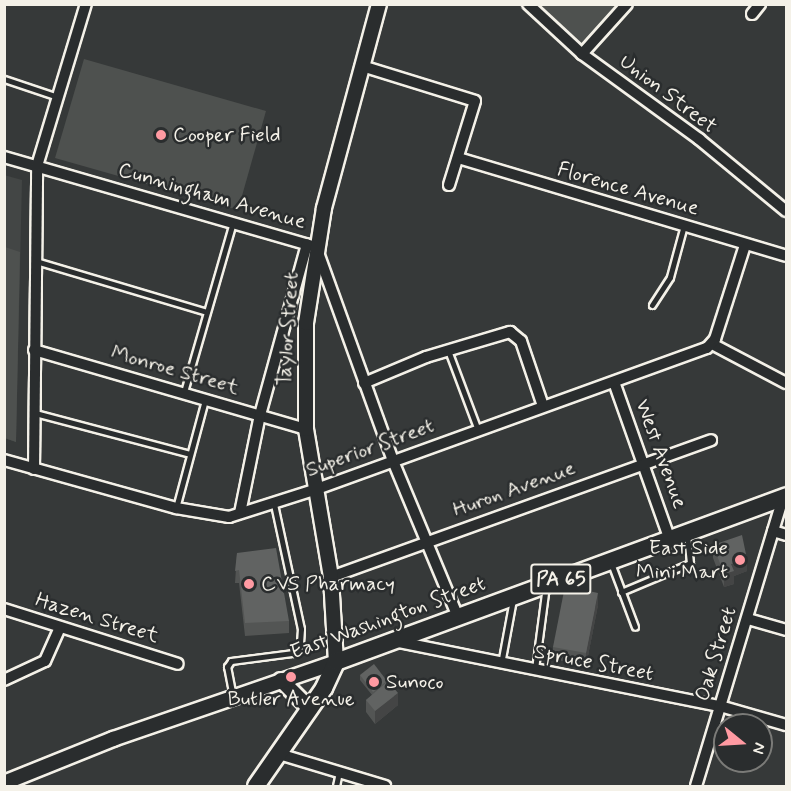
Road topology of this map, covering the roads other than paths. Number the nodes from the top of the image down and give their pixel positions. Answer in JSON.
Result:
{"nodes":[{"id":1,"x":86,"y":4,"type":"edge"},
{"id":2,"x":379,"y":4,"type":"edge"},
{"id":3,"x":528,"y":4,"type":"edge"},
{"id":4,"x":627,"y":4,"type":"edge"},
{"id":5,"x":760,"y":4,"type":"edge"},
{"id":6,"x":752,"y":14,"type":"dead end"},
{"id":7,"x":582,"y":54,"type":"junction"},
{"id":8,"x":362,"y":66,"type":"junction"},
{"id":9,"x":4,"y":79,"type":"edge"},
{"id":10,"x":58,"y":97,"type":"junction"},
{"id":11,"x":4,"y":157,"type":"edge"},
{"id":12,"x":458,"y":158,"type":"junction"},
{"id":13,"x":36,"y":166,"type":"junction"},
{"id":14,"x":449,"y":185,"type":"dead end"},
{"id":15,"x":786,"y":211,"type":"edge"},
{"id":16,"x":233,"y":222,"type":"junction"},
{"id":17,"x":684,"y":225,"type":"junction"},
{"id":18,"x":311,"y":245,"type":"junction"},
{"id":19,"x":745,"y":245,"type":"junction"},
{"id":20,"x":786,"y":256,"type":"edge"},
{"id":21,"x":34,"y":261,"type":"junction"},
{"id":22,"x":652,"y":305,"type":"dead end"},
{"id":23,"x":207,"y":312,"type":"junction"},
{"id":24,"x":712,"y":344,"type":"junction"},
{"id":25,"x":34,"y":350,"type":"junction"},
{"id":26,"x":449,"y":353,"type":"junction"},
{"id":27,"x":614,"y":382,"type":"junction"},
{"id":28,"x":364,"y":383,"type":"junction"},
{"id":29,"x":786,"y":383,"type":"edge"},
{"id":30,"x":184,"y":392,"type":"junction"},
{"id":31,"x":206,"y":399,"type":"junction"},
{"id":32,"x":543,"y":406,"type":"junction"},
{"id":33,"x":34,"y":413,"type":"junction"},
{"id":34,"x":260,"y":415,"type":"junction"},
{"id":35,"x":306,"y":429,"type":"junction"},
{"id":36,"x":478,"y":430,"type":"junction"},
{"id":37,"x":711,"y":440,"type":"dead end"},
{"id":38,"x":190,"y":454,"type":"junction"},
{"id":39,"x":4,"y":460,"type":"edge"},
{"id":40,"x":393,"y":460,"type":"junction"},
{"id":41,"x":644,"y":463,"type":"junction"},
{"id":42,"x":34,"y":469,"type":"junction"},
{"id":43,"x":314,"y":490,"type":"junction"},
{"id":44,"x":785,"y":497,"type":"edge"},
{"id":45,"x":273,"y":502,"type":"junction"},
{"id":46,"x":176,"y":508,"type":"junction"},
{"id":47,"x":240,"y":513,"type":"junction"},
{"id":48,"x":773,"y":531,"type":"junction"},
{"id":49,"x":786,"y":535,"type":"edge"},
{"id":50,"x":678,"y":537,"type":"junction"},
{"id":51,"x":426,"y":541,"type":"junction"},
{"id":52,"x":610,"y":562,"type":"junction"},
{"id":53,"x":331,"y":577,"type":"junction"},
{"id":54,"x":546,"y":585,"type":"junction"},
{"id":55,"x":621,"y":592,"type":"junction"},
{"id":56,"x":513,"y":597,"type":"junction"},
{"id":57,"x":4,"y":609,"type":"edge"},
{"id":58,"x":458,"y":617,"type":"junction"},
{"id":59,"x":748,"y":619,"type":"junction"},
{"id":60,"x":60,"y":627,"type":"junction"},
{"id":61,"x":634,"y":627,"type":"dead end"},
{"id":62,"x":786,"y":630,"type":"edge"},
{"id":63,"x":393,"y":641,"type":"junction"},
{"id":64,"x":336,"y":662,"type":"junction"},
{"id":65,"x":178,"y":664,"type":"dead end"},
{"id":66,"x":501,"y":664,"type":"junction"},
{"id":67,"x":534,"y":672,"type":"junction"},
{"id":68,"x":4,"y":680,"type":"edge"},
{"id":69,"x":281,"y":680,"type":"junction"},
{"id":70,"x":233,"y":697,"type":"junction"},
{"id":71,"x":720,"y":706,"type":"junction"},
{"id":72,"x":310,"y":709,"type":"junction"},
{"id":73,"x":786,"y":725,"type":"edge"},
{"id":74,"x":279,"y":754,"type":"junction"},
{"id":75,"x":339,"y":772,"type":"junction"},
{"id":76,"x":5,"y":785,"type":"edge"},
{"id":77,"x":256,"y":786,"type":"edge"},
{"id":78,"x":336,"y":786,"type":"edge"},
{"id":79,"x":385,"y":786,"type":"edge"},
{"id":80,"x":696,"y":786,"type":"edge"}],
"edges":[{"from":1,"to":10,"type":"street"},
{"from":2,"to":8,"type":"main road","name":"Taylor Street"},
{"from":3,"to":7,"type":"street","name":"Union Street"},
{"from":4,"to":7,"type":"street"},
{"from":5,"to":6,"type":"street"},
{"from":7,"to":15,"type":"street","name":"Union Street"},
{"from":8,"to":12,"type":"street"},
{"from":8,"to":18,"type":"main road","name":"Taylor Street"},
{"from":9,"to":10,"type":"lane"},
{"from":10,"to":13,"type":"street"},
{"from":11,"to":13,"type":"street","name":"Cunningham Avenue"},
{"from":12,"to":14,"type":"street"},
{"from":12,"to":17,"type":"street","name":"Florence Avenue"},
{"from":13,"to":16,"type":"street","name":"Cunningham Avenue"},
{"from":13,"to":21,"type":"street"},
{"from":16,"to":18,"type":"street","name":"Cunningham Avenue"},
{"from":16,"to":23,"type":"lane"},
{"from":17,"to":19,"type":"street","name":"Florence Avenue"},
{"from":17,"to":22,"type":"lane"},
{"from":18,"to":28,"type":"street","name":"Cunningham Avenue"},
{"from":18,"to":34,"type":"street","name":"Taylor Street"},
{"from":18,"to":35,"type":"main road","name":"Taylor Street"},
{"from":19,"to":20,"type":"street","name":"Florence Avenue"},
{"from":19,"to":24,"type":"street"},
{"from":21,"to":23,"type":"lane"},
{"from":21,"to":25,"type":"street"},
{"from":23,"to":30,"type":"lane"},
{"from":24,"to":27,"type":"street","name":"Superior Street"},
{"from":24,"to":29,"type":"street"},
{"from":25,"to":30,"type":"street","name":"Monroe Street"},
{"from":25,"to":33,"type":"street"},
{"from":26,"to":28,"type":"street"},
{"from":26,"to":32,"type":"street"},
{"from":26,"to":36,"type":"lane"},
{"from":27,"to":32,"type":"street","name":"Superior Street"},
{"from":27,"to":41,"type":"street","name":"West Avenue"},
{"from":28,"to":40,"type":"street","name":"Cunningham Avenue"},
{"from":30,"to":31,"type":"street","name":"Monroe Street"},
{"from":31,"to":34,"type":"street","name":"Monroe Street"},
{"from":31,"to":38,"type":"lane"},
{"from":32,"to":36,"type":"street","name":"Superior Street"},
{"from":33,"to":38,"type":"lane"},
{"from":33,"to":42,"type":"street"},
{"from":34,"to":35,"type":"street","name":"Monroe Street"},
{"from":34,"to":47,"type":"street","name":"Taylor Street"},
{"from":35,"to":43,"type":"main road","name":"Taylor Street"},
{"from":36,"to":40,"type":"street","name":"Superior Street"},
{"from":37,"to":41,"type":"street","name":"Huron Avenue"},
{"from":38,"to":46,"type":"lane"},
{"from":39,"to":42,"type":"street","name":"Superior Street"},
{"from":40,"to":43,"type":"street","name":"Superior Street"},
{"from":40,"to":51,"type":"street","name":"Cunningham Avenue"},
{"from":41,"to":50,"type":"street","name":"West Avenue"},
{"from":41,"to":51,"type":"street","name":"Huron Avenue"},
{"from":42,"to":46,"type":"street","name":"Superior Street"},
{"from":43,"to":45,"type":"street","name":"Superior Street"},
{"from":43,"to":53,"type":"main road","name":"Taylor Street"},
{"from":44,"to":48,"type":"street","name":"Oak Street"},
{"from":44,"to":50,"type":"main road","name":"East Washington Street","number":"PA 65"},
{"from":45,"to":47,"type":"street","name":"Superior Street"},
{"from":45,"to":70,"type":"lane"},
{"from":46,"to":47,"type":"street","name":"Superior Street"},
{"from":48,"to":49,"type":"street"},
{"from":48,"to":59,"type":"street","name":"Oak Street"},
{"from":50,"to":52,"type":"main road","name":"East Washington Street","number":"PA 65"},
{"from":50,"to":55,"type":"lane"},
{"from":51,"to":53,"type":"street","name":"Huron Avenue"},
{"from":51,"to":58,"type":"street","name":"Cunningham Avenue"},
{"from":52,"to":54,"type":"main road","name":"East Washington Street","number":"PA 65"},
{"from":52,"to":55,"type":"lane"},
{"from":53,"to":64,"type":"main road","name":"Taylor Street"},
{"from":54,"to":56,"type":"main road","name":"East Washington Street","number":"PA 65"},
{"from":54,"to":67,"type":"lane"},
{"from":55,"to":61,"type":"lane"},
{"from":56,"to":58,"type":"main road","name":"East Washington Street","number":"PA 65"},
{"from":56,"to":66,"type":"lane"},
{"from":57,"to":60,"type":"street","name":"Hazen Street"},
{"from":58,"to":63,"type":"main road","name":"East Washington Street","number":"PA 65"},
{"from":59,"to":62,"type":"street"},
{"from":59,"to":71,"type":"street","name":"Oak Street"},
{"from":60,"to":65,"type":"street","name":"Hazen Street"},
{"from":60,"to":68,"type":"street"},
{"from":63,"to":64,"type":"main road","name":"East Washington Street","number":"PA 65"},
{"from":63,"to":66,"type":"street","name":"Spruce Street"},
{"from":64,"to":69,"type":"main road","name":"East Washington Street","number":"PA 65"},
{"from":64,"to":72,"type":"main road"},
{"from":66,"to":67,"type":"street","name":"Spruce Street"},
{"from":67,"to":71,"type":"street","name":"Spruce Street"},
{"from":69,"to":70,"type":"main road","name":"East Washington Street","number":"PA 65"},
{"from":69,"to":72,"type":"main road"},
{"from":70,"to":76,"type":"main road","name":"East Washington Street","number":"PA 65"},
{"from":71,"to":73,"type":"street","name":"Spruce Street"},
{"from":71,"to":80,"type":"street","name":"Oak Street"},
{"from":72,"to":74,"type":"main road"},
{"from":74,"to":75,"type":"street"},
{"from":74,"to":77,"type":"main road"},
{"from":75,"to":78,"type":"lane"},
{"from":75,"to":79,"type":"street"}]}
